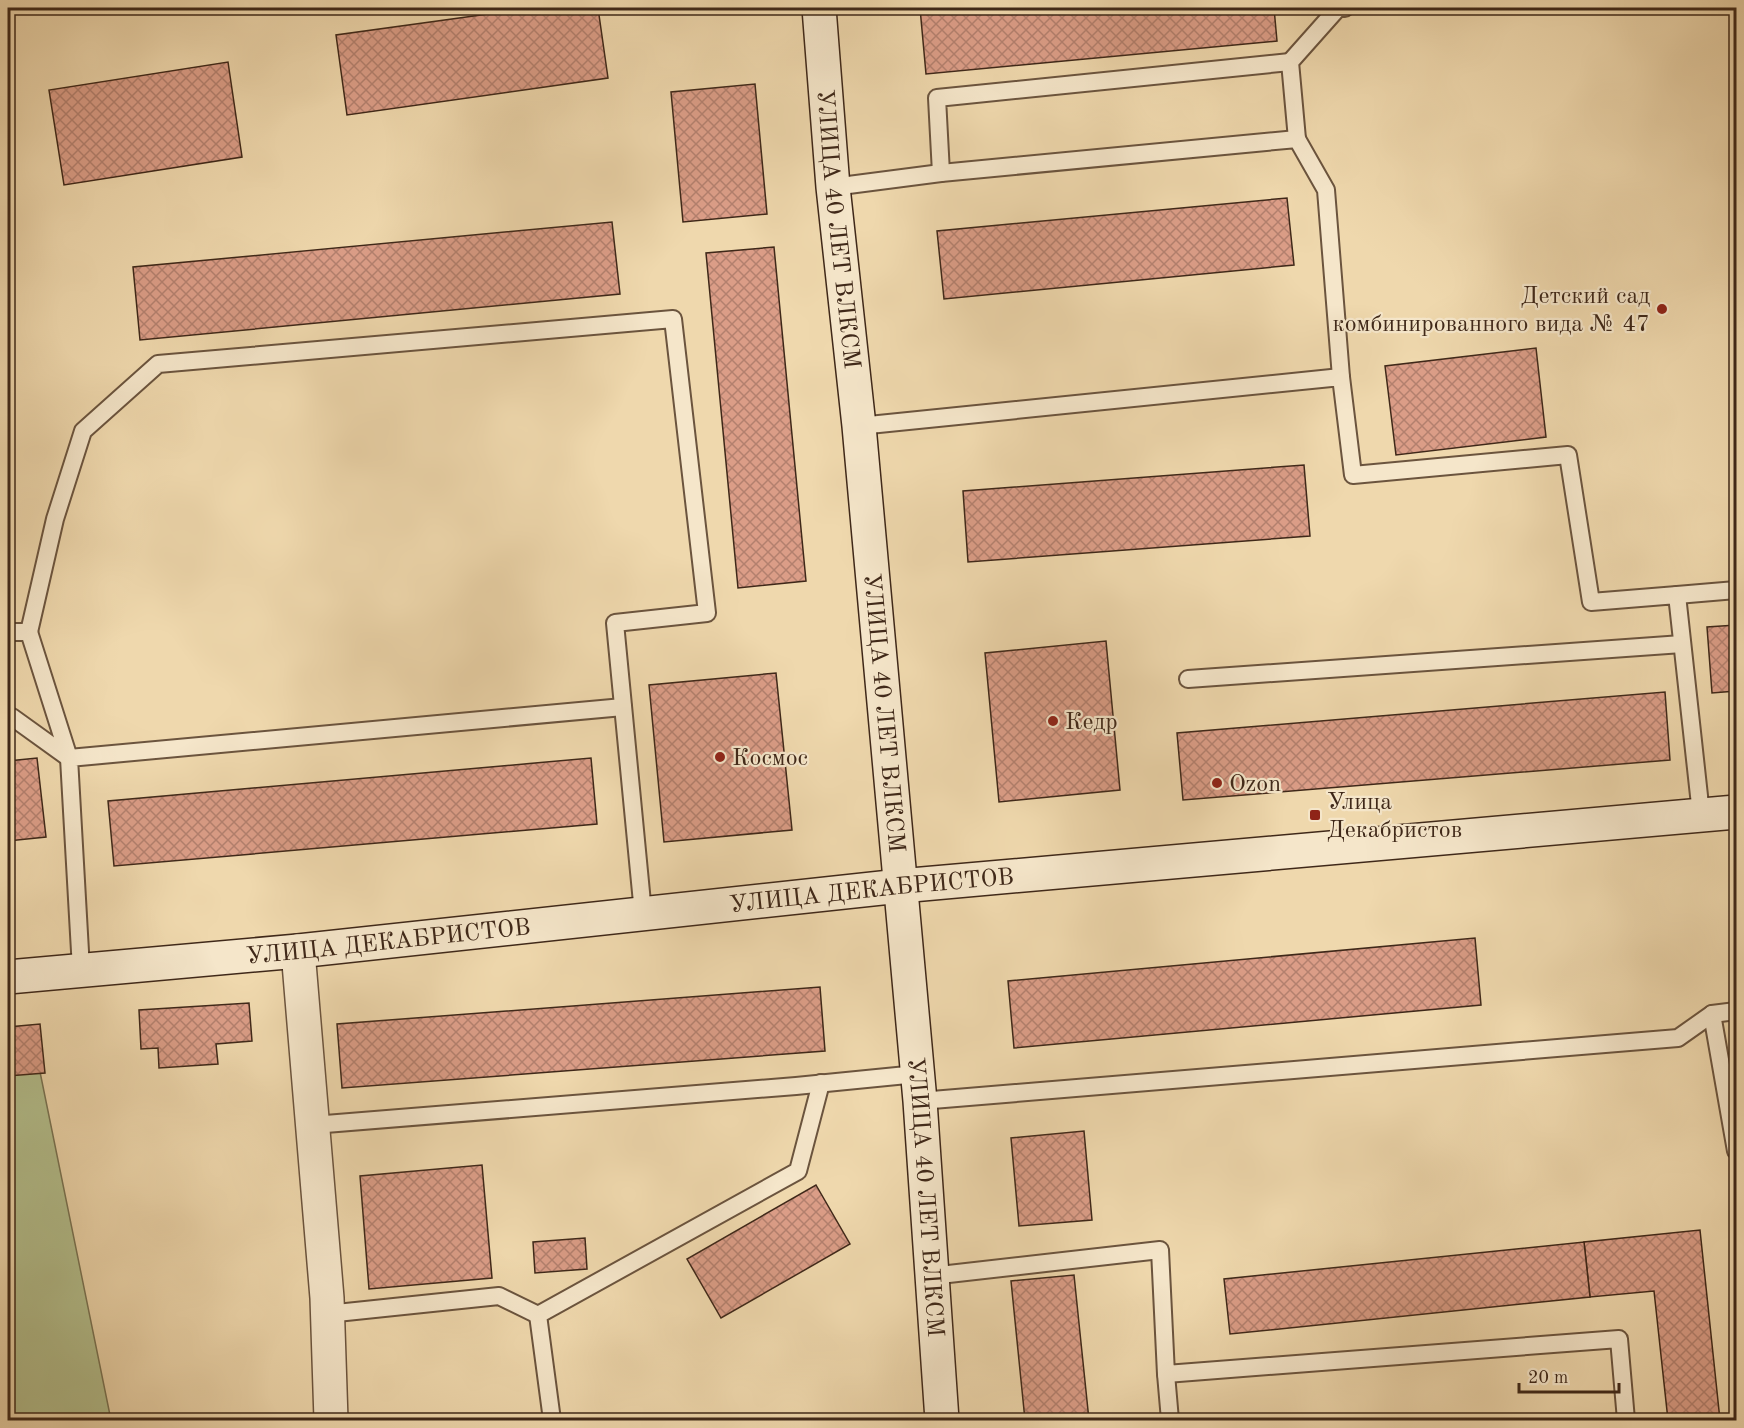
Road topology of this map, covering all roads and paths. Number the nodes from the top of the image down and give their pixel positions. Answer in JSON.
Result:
{"nodes":[{"id":1,"x":819,"y":8,"type":"edge"},
{"id":2,"x":1346,"y":8,"type":"edge"},
{"id":3,"x":1290,"y":62,"type":"junction"},
{"id":4,"x":1297,"y":139,"type":"junction"},
{"id":5,"x":941,"y":173,"type":"junction"},
{"id":6,"x":833,"y":187,"type":"junction"},
{"id":7,"x":1341,"y":377,"type":"junction"},
{"id":8,"x":859,"y":426,"type":"junction"},
{"id":9,"x":1737,"y":590,"type":"edge"},
{"id":10,"x":1677,"y":595,"type":"junction"},
{"id":11,"x":8,"y":632,"type":"edge"},
{"id":12,"x":29,"y":632,"type":"junction"},
{"id":13,"x":1682,"y":644,"type":"junction"},
{"id":14,"x":1188,"y":679,"type":"dead end"},
{"id":15,"x":623,"y":707,"type":"junction"},
{"id":16,"x":8,"y":718,"type":"edge"},
{"id":17,"x":69,"y":758,"type":"junction"},
{"id":18,"x":1737,"y":812,"type":"edge"},
{"id":19,"x":1701,"y":814,"type":"junction"},
{"id":20,"x":900,"y":886,"type":"junction"},
{"id":21,"x":643,"y":913,"type":"junction"},
{"id":22,"x":298,"y":951,"type":"junction"},
{"id":23,"x":81,"y":969,"type":"junction"},
{"id":24,"x":8,"y":977,"type":"edge"},
{"id":25,"x":1737,"y":1011,"type":"edge"},
{"id":26,"x":1712,"y":1014,"type":"junction"},
{"id":27,"x":821,"y":1083,"type":"junction"},
{"id":28,"x":918,"y":1087,"type":"junction"},
{"id":29,"x":313,"y":1125,"type":"junction"},
{"id":30,"x":1737,"y":1151,"type":"edge"},
{"id":31,"x":931,"y":1276,"type":"junction"},
{"id":32,"x":327,"y":1314,"type":"junction"},
{"id":33,"x":538,"y":1315,"type":"junction"},
{"id":34,"x":1166,"y":1374,"type":"junction"},
{"id":35,"x":331,"y":1420,"type":"edge"},
{"id":36,"x":552,"y":1420,"type":"edge"},
{"id":37,"x":942,"y":1420,"type":"edge"},
{"id":38,"x":1170,"y":1420,"type":"edge"},
{"id":39,"x":1626,"y":1420,"type":"edge"}],
"edges":[{"from":1,"to":6,"type":"main road","name":"УЛИЦА 40 ЛЕТ ВЛКСМ"},
{"from":2,"to":3,"type":"lane"},
{"from":3,"to":4,"type":"lane"},
{"from":3,"to":5,"type":"lane"},
{"from":4,"to":5,"type":"lane"},
{"from":4,"to":7,"type":"lane"},
{"from":5,"to":6,"type":"lane"},
{"from":6,"to":8,"type":"main road","name":"УЛИЦА 40 ЛЕТ ВЛКСМ"},
{"from":7,"to":8,"type":"lane"},
{"from":7,"to":10,"type":"lane"},
{"from":8,"to":20,"type":"main road","name":"УЛИЦА 40 ЛЕТ ВЛКСМ"},
{"from":9,"to":10,"type":"lane"},
{"from":10,"to":13,"type":"lane"},
{"from":11,"to":12,"type":"lane"},
{"from":12,"to":15,"type":"lane"},
{"from":12,"to":17,"type":"lane"},
{"from":13,"to":14,"type":"lane"},
{"from":13,"to":19,"type":"lane"},
{"from":15,"to":17,"type":"lane"},
{"from":15,"to":21,"type":"lane"},
{"from":16,"to":17,"type":"lane"},
{"from":17,"to":23,"type":"lane"},
{"from":18,"to":19,"type":"main road","name":"УЛИЦА ДЕКАБРИСТОВ"},
{"from":19,"to":20,"type":"main road","name":"УЛИЦА ДЕКАБРИСТОВ"},
{"from":20,"to":21,"type":"main road","name":"УЛИЦА ДЕКАБРИСТОВ"},
{"from":20,"to":28,"type":"main road","name":"УЛИЦА 40 ЛЕТ ВЛКСМ"},
{"from":21,"to":22,"type":"main road","name":"УЛИЦА ДЕКАБРИСТОВ"},
{"from":22,"to":23,"type":"main road","name":"УЛИЦА ДЕКАБРИСТОВ"},
{"from":22,"to":29,"type":"main road"},
{"from":23,"to":24,"type":"main road","name":"УЛИЦА ДЕКАБРИСТОВ"},
{"from":25,"to":26,"type":"lane"},
{"from":26,"to":28,"type":"lane"},
{"from":26,"to":30,"type":"lane"},
{"from":27,"to":28,"type":"lane"},
{"from":27,"to":29,"type":"lane"},
{"from":27,"to":33,"type":"lane"},
{"from":28,"to":31,"type":"main road","name":"УЛИЦА 40 ЛЕТ ВЛКСМ"},
{"from":29,"to":32,"type":"main road"},
{"from":31,"to":34,"type":"lane"},
{"from":31,"to":37,"type":"main road","name":"УЛИЦА 40 ЛЕТ ВЛКСМ"},
{"from":32,"to":33,"type":"lane"},
{"from":32,"to":35,"type":"main road"},
{"from":33,"to":36,"type":"lane"},
{"from":34,"to":38,"type":"lane"},
{"from":34,"to":39,"type":"lane"}]}
